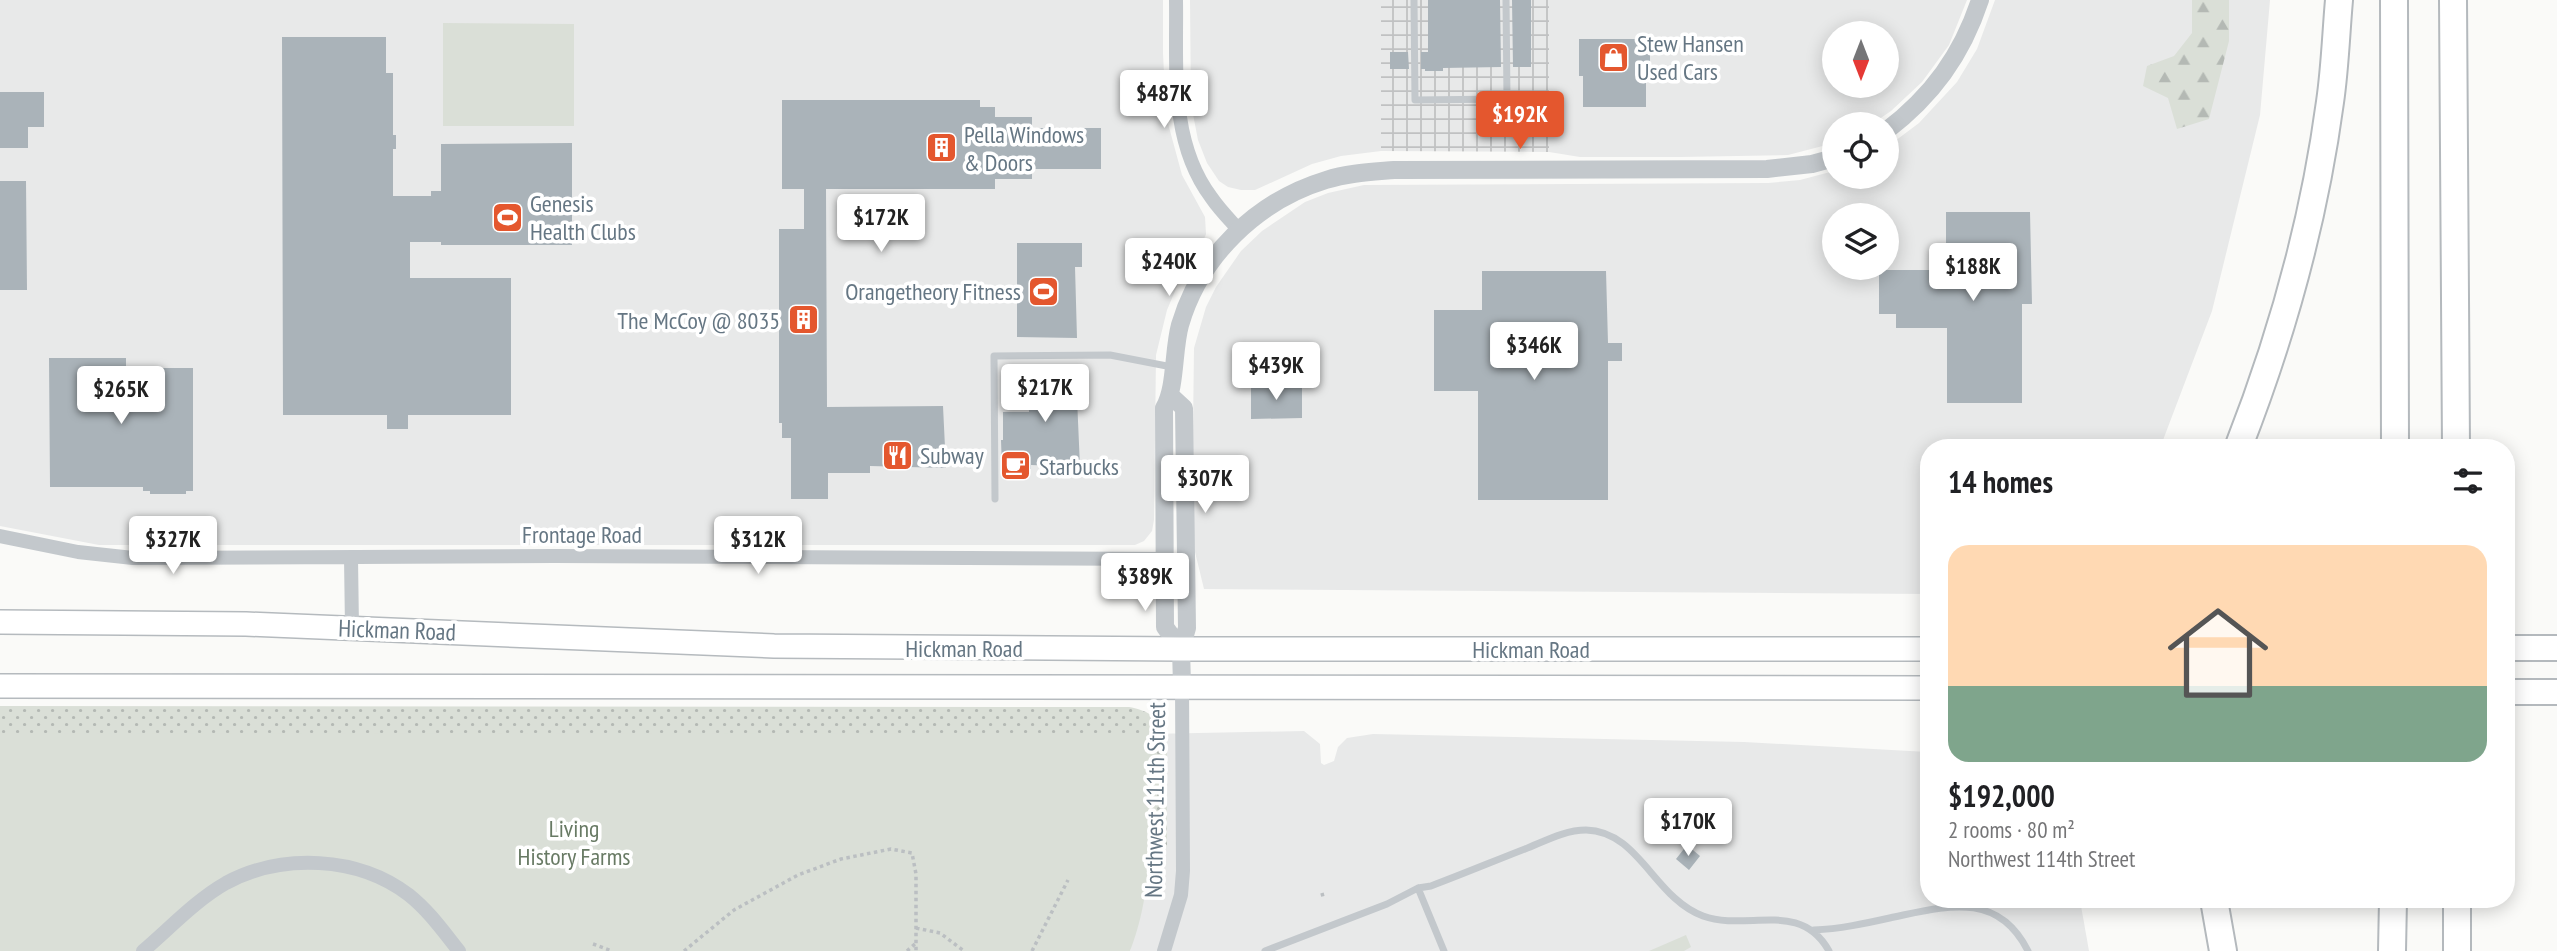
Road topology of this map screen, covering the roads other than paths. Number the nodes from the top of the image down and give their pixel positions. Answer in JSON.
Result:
{"nodes":[{"id":1,"x":1176,"y":0,"type":"edge"},
{"id":2,"x":1414,"y":0,"type":"edge"},
{"id":3,"x":1506,"y":0,"type":"edge"},
{"id":4,"x":1980,"y":0,"type":"edge"},
{"id":5,"x":2339,"y":0,"type":"edge"},
{"id":6,"x":2394,"y":0,"type":"edge"},
{"id":7,"x":2453,"y":0,"type":"edge"},
{"id":8,"x":1899,"y":122,"type":"edge"},
{"id":9,"x":1822,"y":161,"type":"edge"},
{"id":10,"x":1239,"y":230,"type":"junction"},
{"id":11,"x":1172,"y":367,"type":"junction"},
{"id":12,"x":1171,"y":396,"type":"junction"},
{"id":13,"x":2241,"y":439,"type":"edge"},
{"id":14,"x":2395,"y":439,"type":"edge"},
{"id":15,"x":2456,"y":439,"type":"edge"},
{"id":16,"x":995,"y":499,"type":"dead end"},
{"id":17,"x":0,"y":536,"type":"edge"},
{"id":18,"x":351,"y":558,"type":"junction"},
{"id":19,"x":1165,"y":559,"type":"junction"},
{"id":20,"x":0,"y":622,"type":"edge"},
{"id":21,"x":352,"y":628,"type":"junction"},
{"id":22,"x":2515,"y":648,"type":"edge"},
{"id":23,"x":2557,"y":648,"type":"edge"},
{"id":24,"x":1181,"y":649,"type":"junction"},
{"id":25,"x":1920,"y":649,"type":"edge"},
{"id":26,"x":1182,"y":685,"type":"junction"},
{"id":27,"x":0,"y":686,"type":"edge"},
{"id":28,"x":1920,"y":688,"type":"edge"},
{"id":29,"x":2515,"y":692,"type":"edge"},
{"id":30,"x":2557,"y":692,"type":"edge"},
{"id":31,"x":1419,"y":888,"type":"junction"},
{"id":32,"x":1938,"y":908,"type":"edge"},
{"id":33,"x":1978,"y":908,"type":"edge"},
{"id":34,"x":2215,"y":908,"type":"edge"},
{"id":35,"x":2393,"y":908,"type":"edge"},
{"id":36,"x":2457,"y":908,"type":"edge"},
{"id":37,"x":1814,"y":930,"type":"junction"},
{"id":38,"x":144,"y":951,"type":"edge"},
{"id":39,"x":459,"y":951,"type":"edge"},
{"id":40,"x":1164,"y":951,"type":"edge"},
{"id":41,"x":1265,"y":951,"type":"edge"},
{"id":42,"x":1444,"y":951,"type":"edge"},
{"id":43,"x":1829,"y":951,"type":"edge"},
{"id":44,"x":2028,"y":951,"type":"edge"},
{"id":45,"x":2223,"y":951,"type":"edge"},
{"id":46,"x":2392,"y":951,"type":"edge"},
{"id":47,"x":2457,"y":951,"type":"edge"}],
"edges":[{"from":1,"to":10,"type":"street"},
{"from":2,"to":3,"type":"lane"},
{"from":4,"to":8,"type":"street"},
{"from":5,"to":13,"type":"highway"},
{"from":6,"to":14,"type":"highway"},
{"from":7,"to":15,"type":"highway"},
{"from":9,"to":10,"type":"street","name":"Northwest 111th Street"},
{"from":10,"to":11,"type":"street","name":"Northwest 111th Street"},
{"from":11,"to":12,"type":"street","name":"Northwest 111th Street"},
{"from":11,"to":16,"type":"lane"},
{"from":12,"to":19,"type":"street","name":"Northwest 111th Street"},
{"from":12,"to":24,"type":"street","name":"Northwest 111th Street"},
{"from":17,"to":18,"type":"street","name":"Frontage Road"},
{"from":18,"to":19,"type":"street","name":"Frontage Road"},
{"from":18,"to":21,"type":"street"},
{"from":19,"to":24,"type":"street","name":"Northwest 111th Street"},
{"from":20,"to":21,"type":"main road","name":"Hickman Road"},
{"from":21,"to":24,"type":"main road","name":"Hickman Road"},
{"from":22,"to":23,"type":"highway"},
{"from":24,"to":25,"type":"main road","name":"Hickman Road"},
{"from":24,"to":26,"type":"street","name":"Northwest 111th Street"},
{"from":26,"to":27,"type":"main road","name":"Hickman Road"},
{"from":26,"to":28,"type":"main road","name":"Hickman Road"},
{"from":26,"to":40,"type":"street","name":"Northwest 111th Street"},
{"from":29,"to":30,"type":"highway"},
{"from":31,"to":37,"type":"lane"},
{"from":31,"to":41,"type":"lane"},
{"from":31,"to":42,"type":"lane"},
{"from":32,"to":37,"type":"lane"},
{"from":33,"to":44,"type":"lane"},
{"from":34,"to":45,"type":"highway"},
{"from":35,"to":46,"type":"highway"},
{"from":36,"to":47,"type":"highway"},
{"from":37,"to":43,"type":"lane"},
{"from":38,"to":39,"type":"street"}]}
